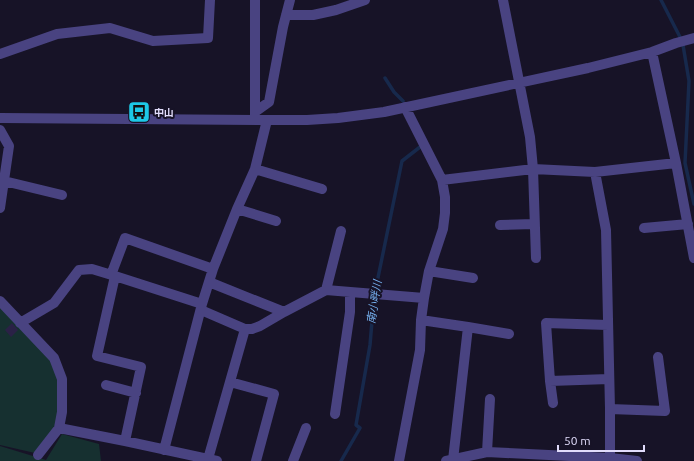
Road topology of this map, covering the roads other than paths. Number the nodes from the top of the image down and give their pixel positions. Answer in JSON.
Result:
{"nodes":[{"id":1,"x":210,"y":0,"type":"edge"},
{"id":2,"x":255,"y":0,"type":"edge"},
{"id":3,"x":290,"y":0,"type":"edge"},
{"id":4,"x":365,"y":0,"type":"edge"},
{"id":5,"x":503,"y":0,"type":"edge"},
{"id":6,"x":286,"y":15,"type":"junction"},
{"id":7,"x":694,"y":38,"type":"edge"},
{"id":8,"x":652,"y":52,"type":"junction"},
{"id":9,"x":0,"y":54,"type":"edge"},
{"id":10,"x":519,"y":83,"type":"junction"},
{"id":11,"x":405,"y":107,"type":"junction"},
{"id":12,"x":255,"y":116,"type":"junction"},
{"id":13,"x":0,"y":118,"type":"edge"},
{"id":14,"x":267,"y":120,"type":"junction"},
{"id":15,"x":0,"y":130,"type":"edge"},
{"id":16,"x":676,"y":163,"type":"junction"},
{"id":17,"x":255,"y":169,"type":"junction"},
{"id":18,"x":533,"y":169,"type":"junction"},
{"id":19,"x":595,"y":172,"type":"junction"},
{"id":20,"x":442,"y":180,"type":"junction"},
{"id":21,"x":4,"y":181,"type":"junction"},
{"id":22,"x":322,"y":189,"type":"dead end"},
{"id":23,"x":62,"y":195,"type":"dead end"},
{"id":24,"x":0,"y":208,"type":"edge"},
{"id":25,"x":237,"y":209,"type":"junction"},
{"id":26,"x":276,"y":221,"type":"dead end"},
{"id":27,"x":534,"y":224,"type":"junction"},
{"id":28,"x":688,"y":224,"type":"junction"},
{"id":29,"x":500,"y":225,"type":"dead end"},
{"id":30,"x":644,"y":228,"type":"dead end"},
{"id":31,"x":341,"y":231,"type":"dead end"},
{"id":32,"x":536,"y":258,"type":"dead end"},
{"id":33,"x":694,"y":258,"type":"edge"},
{"id":34,"x":213,"y":269,"type":"junction"},
{"id":35,"x":429,"y":271,"type":"junction"},
{"id":36,"x":113,"y":275,"type":"junction"},
{"id":37,"x":473,"y":278,"type":"dead end"},
{"id":38,"x":209,"y":282,"type":"junction"},
{"id":39,"x":326,"y":290,"type":"junction"},
{"id":40,"x":350,"y":293,"type":"junction"},
{"id":41,"x":424,"y":298,"type":"junction"},
{"id":42,"x":0,"y":300,"type":"edge"},
{"id":43,"x":201,"y":307,"type":"junction"},
{"id":44,"x":284,"y":312,"type":"junction"},
{"id":45,"x":421,"y":320,"type":"junction"},
{"id":46,"x":20,"y":323,"type":"junction"},
{"id":47,"x":608,"y":325,"type":"junction"},
{"id":48,"x":468,"y":327,"type":"junction"},
{"id":49,"x":245,"y":329,"type":"junction"},
{"id":50,"x":509,"y":334,"type":"dead end"},
{"id":51,"x":658,"y":357,"type":"dead end"},
{"id":52,"x":610,"y":379,"type":"junction"},
{"id":53,"x":550,"y":380,"type":"junction"},
{"id":54,"x":230,"y":382,"type":"junction"},
{"id":55,"x":106,"y":385,"type":"dead end"},
{"id":56,"x":136,"y":393,"type":"junction"},
{"id":57,"x":490,"y":399,"type":"dead end"},
{"id":58,"x":553,"y":403,"type":"dead end"},
{"id":59,"x":610,"y":409,"type":"junction"},
{"id":60,"x":335,"y":414,"type":"dead end"},
{"id":61,"x":59,"y":428,"type":"junction"},
{"id":62,"x":306,"y":428,"type":"dead end"},
{"id":63,"x":126,"y":441,"type":"junction"},
{"id":64,"x":164,"y":450,"type":"junction"},
{"id":65,"x":487,"y":452,"type":"junction"},
{"id":66,"x":38,"y":455,"type":"dead end"},
{"id":67,"x":610,"y":458,"type":"junction"},
{"id":68,"x":212,"y":460,"type":"edge"},
{"id":69,"x":449,"y":460,"type":"edge"},
{"id":70,"x":256,"y":461,"type":"edge"},
{"id":71,"x":293,"y":461,"type":"edge"},
{"id":72,"x":399,"y":461,"type":"edge"},
{"id":73,"x":637,"y":461,"type":"edge"}],
"edges":[{"from":1,"to":9,"type":"street"},
{"from":2,"to":12,"type":"street"},
{"from":3,"to":6,"type":"street"},
{"from":4,"to":6,"type":"street"},
{"from":5,"to":10,"type":"street"},
{"from":6,"to":12,"type":"street"},
{"from":7,"to":8,"type":"street"},
{"from":8,"to":10,"type":"street"},
{"from":8,"to":16,"type":"street"},
{"from":10,"to":11,"type":"street"},
{"from":10,"to":18,"type":"street"},
{"from":11,"to":14,"type":"street"},
{"from":11,"to":20,"type":"street"},
{"from":12,"to":13,"type":"street"},
{"from":12,"to":14,"type":"street"},
{"from":14,"to":17,"type":"street"},
{"from":15,"to":21,"type":"street"},
{"from":16,"to":19,"type":"street"},
{"from":16,"to":28,"type":"street"},
{"from":17,"to":22,"type":"street"},
{"from":17,"to":25,"type":"street"},
{"from":18,"to":19,"type":"street"},
{"from":18,"to":20,"type":"street"},
{"from":18,"to":27,"type":"street"},
{"from":19,"to":47,"type":"street"},
{"from":20,"to":35,"type":"street"},
{"from":21,"to":23,"type":"street"},
{"from":21,"to":24,"type":"street"},
{"from":25,"to":26,"type":"street"},
{"from":25,"to":34,"type":"street"},
{"from":27,"to":29,"type":"street"},
{"from":27,"to":32,"type":"street"},
{"from":28,"to":30,"type":"street"},
{"from":28,"to":33,"type":"street"},
{"from":31,"to":39,"type":"street"},
{"from":34,"to":36,"type":"street"},
{"from":34,"to":38,"type":"street"},
{"from":35,"to":37,"type":"street"},
{"from":35,"to":41,"type":"street"},
{"from":36,"to":43,"type":"street"},
{"from":36,"to":46,"type":"street"},
{"from":36,"to":56,"type":"street"},
{"from":38,"to":43,"type":"street"},
{"from":38,"to":44,"type":"street"},
{"from":39,"to":40,"type":"street"},
{"from":39,"to":44,"type":"street"},
{"from":40,"to":41,"type":"street"},
{"from":40,"to":60,"type":"street"},
{"from":41,"to":45,"type":"street"},
{"from":42,"to":46,"type":"street"},
{"from":43,"to":49,"type":"street"},
{"from":43,"to":64,"type":"street"},
{"from":44,"to":49,"type":"street"},
{"from":45,"to":48,"type":"street"},
{"from":45,"to":72,"type":"street"},
{"from":46,"to":61,"type":"street"},
{"from":47,"to":52,"type":"street"},
{"from":47,"to":53,"type":"street"},
{"from":48,"to":50,"type":"street"},
{"from":48,"to":69,"type":"street"},
{"from":49,"to":54,"type":"street"},
{"from":51,"to":59,"type":"street"},
{"from":52,"to":53,"type":"street"},
{"from":52,"to":59,"type":"street"},
{"from":53,"to":58,"type":"street"},
{"from":54,"to":68,"type":"street"},
{"from":54,"to":70,"type":"street"},
{"from":55,"to":56,"type":"street"},
{"from":56,"to":63,"type":"street"},
{"from":57,"to":65,"type":"street"},
{"from":59,"to":67,"type":"street"},
{"from":61,"to":63,"type":"street"},
{"from":61,"to":66,"type":"street"},
{"from":62,"to":71,"type":"street"},
{"from":63,"to":64,"type":"street"},
{"from":64,"to":68,"type":"street"},
{"from":65,"to":67,"type":"street"},
{"from":65,"to":69,"type":"street"},
{"from":67,"to":73,"type":"street"}]}
